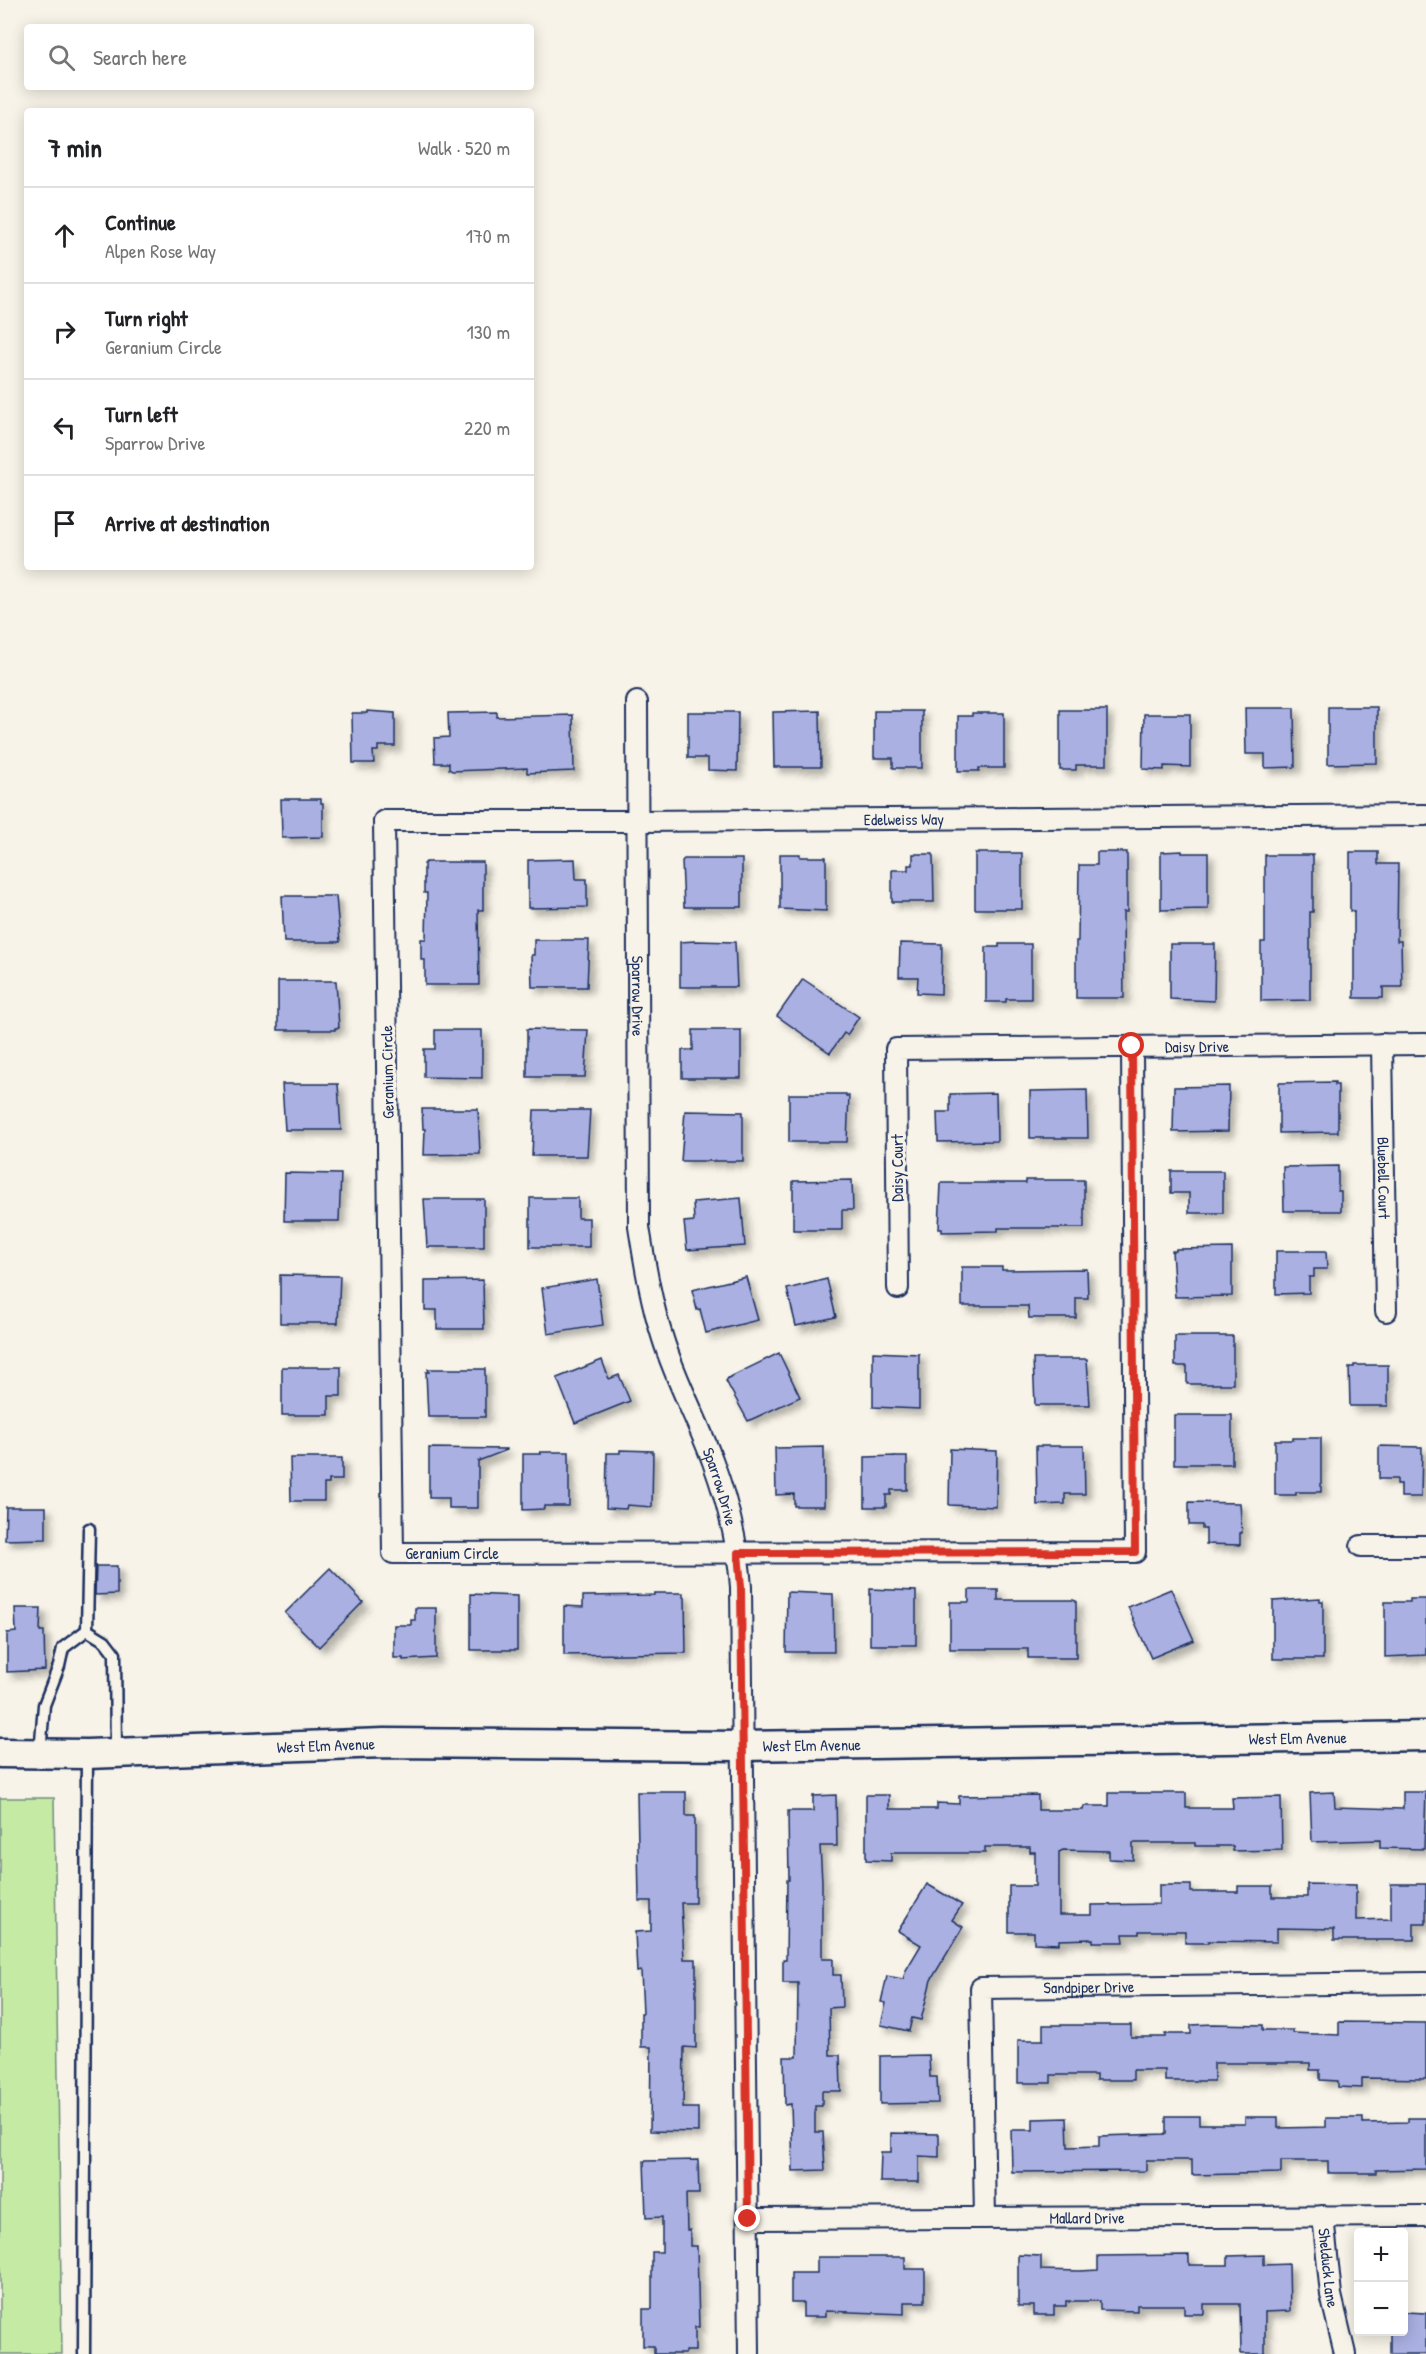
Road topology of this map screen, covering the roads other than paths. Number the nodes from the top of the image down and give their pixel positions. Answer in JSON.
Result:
{"nodes":[{"id":1,"x":637,"y":702,"type":"dead end"},
{"id":2,"x":1426,"y":815,"type":"edge"},
{"id":3,"x":384,"y":821,"type":"joint"},
{"id":4,"x":638,"y":822,"type":"junction"},
{"id":5,"x":1382,"y":1044,"type":"junction"},
{"id":6,"x":1426,"y":1044,"type":"edge"},
{"id":7,"x":1132,"y":1046,"type":"junction"},
{"id":8,"x":896,"y":1049,"type":"joint"},
{"id":9,"x":898,"y":1288,"type":"dead end"},
{"id":10,"x":1386,"y":1311,"type":"dead end"},
{"id":11,"x":89,"y":1529,"type":"dead end"},
{"id":12,"x":1361,"y":1546,"type":"dead end"},
{"id":13,"x":1426,"y":1546,"type":"edge"},
{"id":14,"x":738,"y":1553,"type":"junction"},
{"id":15,"x":87,"y":1630,"type":"junction"},
{"id":16,"x":1426,"y":1736,"type":"edge"},
{"id":17,"x":742,"y":1746,"type":"junction"},
{"id":18,"x":0,"y":1753,"type":"edge"},
{"id":19,"x":116,"y":1753,"type":"junction"},
{"id":20,"x":40,"y":1754,"type":"junction"},
{"id":21,"x":87,"y":1754,"type":"junction"},
{"id":22,"x":1426,"y":1983,"type":"edge"},
{"id":23,"x":1323,"y":2216,"type":"junction"},
{"id":24,"x":1426,"y":2216,"type":"edge"},
{"id":25,"x":985,"y":2218,"type":"junction"},
{"id":26,"x":748,"y":2219,"type":"junction"},
{"id":27,"x":84,"y":2354,"type":"edge"},
{"id":28,"x":749,"y":2354,"type":"edge"},
{"id":29,"x":1345,"y":2354,"type":"edge"}],
"edges":[{"from":1,"to":4,"type":"street","name":"Sparrow Drive"},
{"from":2,"to":4,"type":"street","name":"Edelweiss Way"},
{"from":3,"to":4,"type":"street","name":"Edelweiss Way"},
{"from":3,"to":14,"type":"street","name":"Geranium Circle"},
{"from":4,"to":14,"type":"street","name":"Sparrow Drive"},
{"from":5,"to":6,"type":"street","name":"Daisy Drive"},
{"from":5,"to":7,"type":"street","name":"Daisy Drive"},
{"from":5,"to":10,"type":"street","name":"Bluebell Court"},
{"from":7,"to":8,"type":"street","name":"Daisy Drive"},
{"from":7,"to":14,"type":"street","name":"Geranium Circle"},
{"from":8,"to":9,"type":"street","name":"Daisy Court"},
{"from":11,"to":15,"type":"lane"},
{"from":12,"to":13,"type":"street"},
{"from":14,"to":17,"type":"street","name":"Sparrow Drive"},
{"from":15,"to":19,"type":"lane"},
{"from":15,"to":20,"type":"lane"},
{"from":16,"to":17,"type":"street","name":"West Elm Avenue"},
{"from":17,"to":19,"type":"street","name":"West Elm Avenue"},
{"from":17,"to":26,"type":"street","name":"Sparrow Drive"},
{"from":18,"to":20,"type":"street","name":"West Elm Avenue"},
{"from":19,"to":21,"type":"street","name":"West Elm Avenue"},
{"from":20,"to":21,"type":"street","name":"West Elm Avenue"},
{"from":21,"to":27,"type":"lane"},
{"from":22,"to":25,"type":"street","name":"Sandpiper Drive"},
{"from":23,"to":24,"type":"street","name":"Mallard Drive"},
{"from":23,"to":25,"type":"street","name":"Mallard Drive"},
{"from":23,"to":29,"type":"street","name":"Shelduck Lane"},
{"from":25,"to":26,"type":"street","name":"Mallard Drive"},
{"from":26,"to":28,"type":"street","name":"Sparrow Drive"}]}
